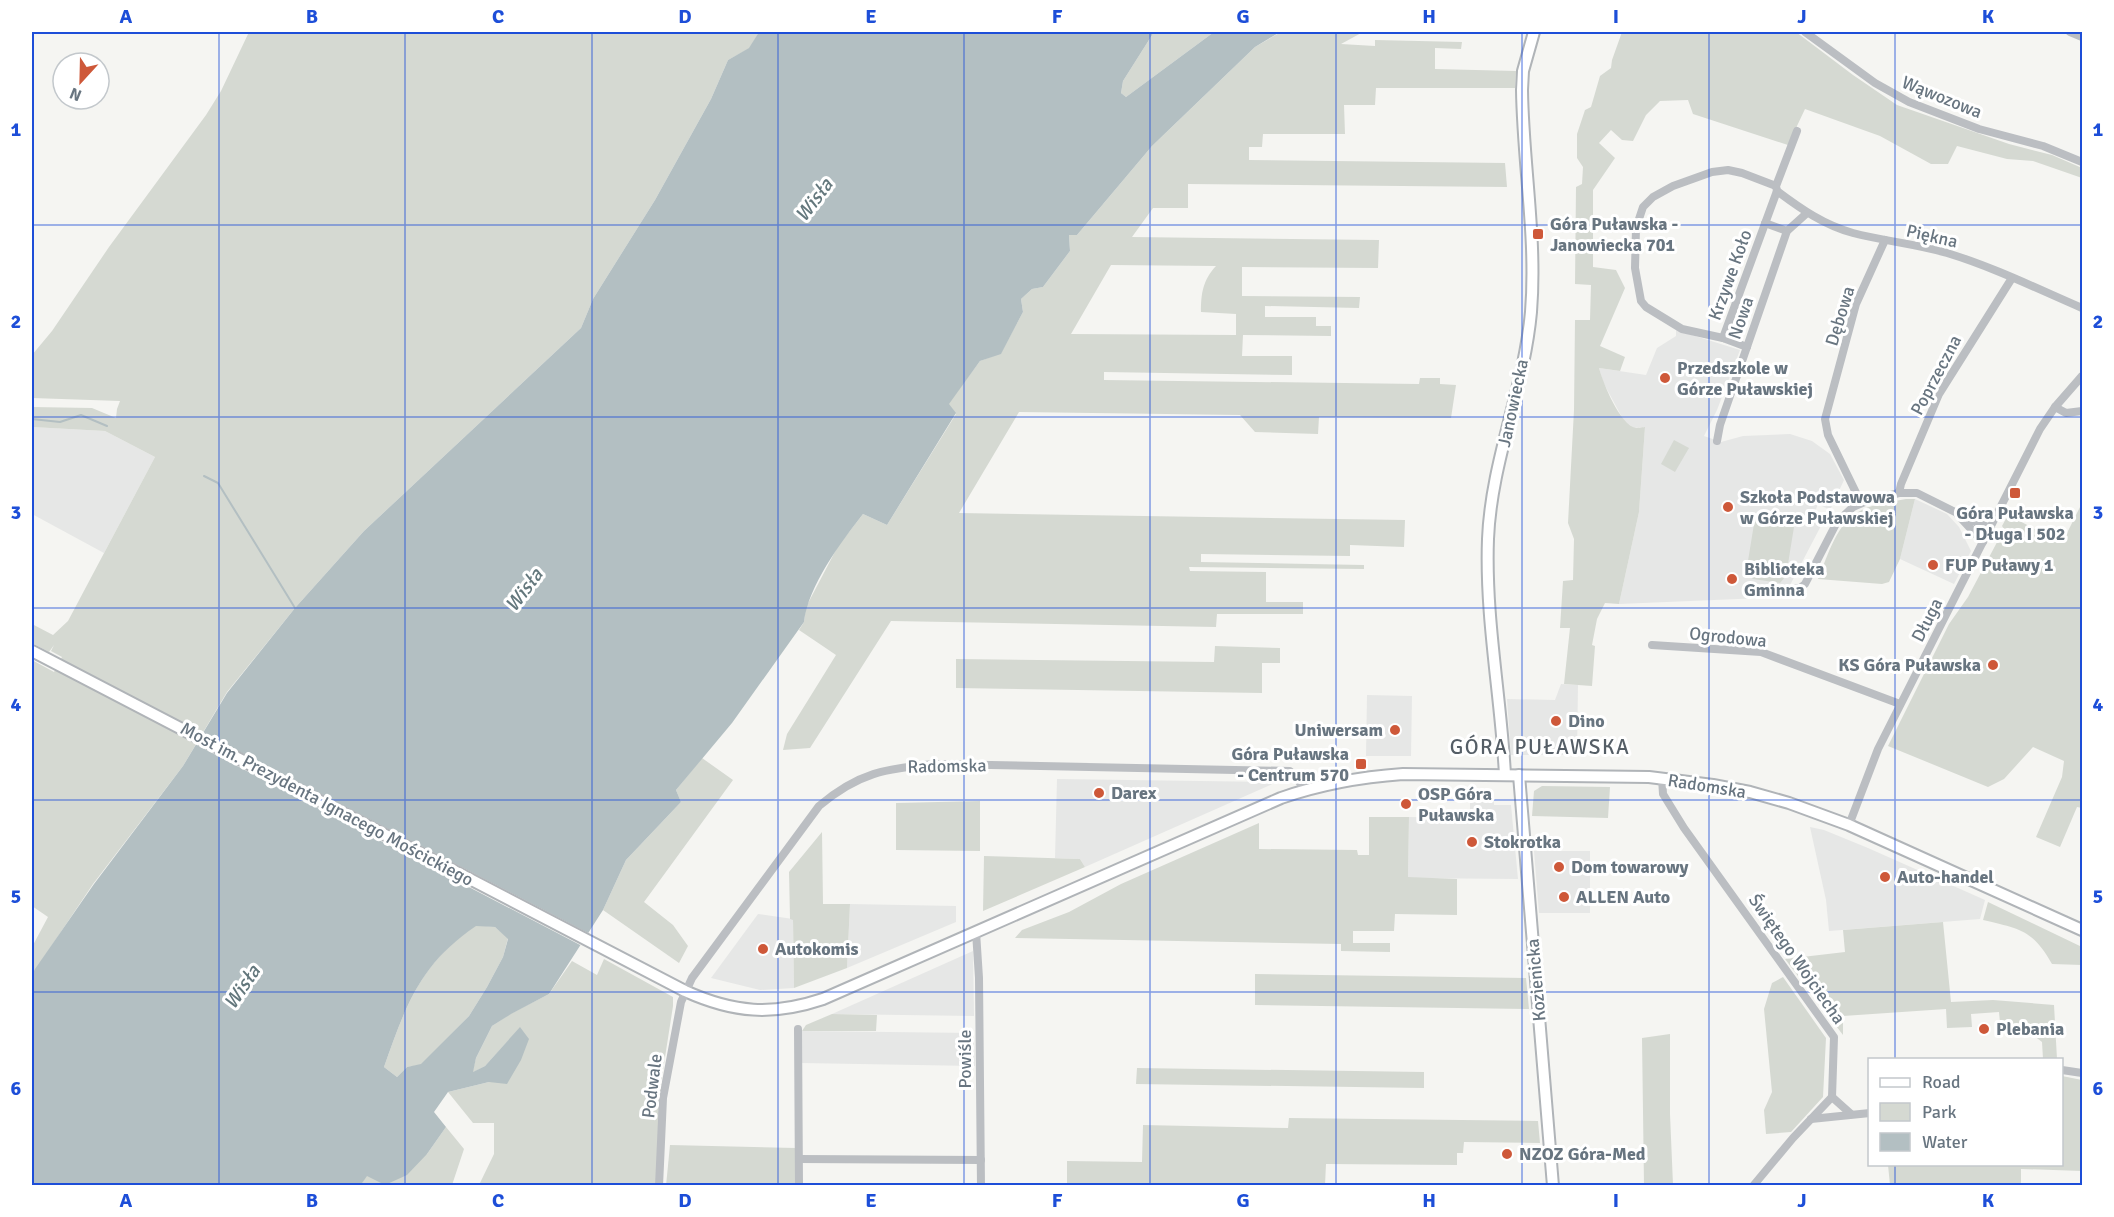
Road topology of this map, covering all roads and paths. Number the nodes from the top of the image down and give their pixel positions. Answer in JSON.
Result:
{"nodes":[{"id":1,"x":1533,"y":32,"type":"edge"},
{"id":2,"x":1805,"y":32,"type":"edge"},
{"id":3,"x":1797,"y":131,"type":"dead end"},
{"id":4,"x":2082,"y":162,"type":"edge"},
{"id":5,"x":1777,"y":189,"type":"junction"},
{"id":6,"x":1807,"y":213,"type":"junction"},
{"id":7,"x":1765,"y":223,"type":"junction"},
{"id":8,"x":1787,"y":231,"type":"junction"},
{"id":9,"x":1885,"y":240,"type":"junction"},
{"id":10,"x":2012,"y":278,"type":"junction"},
{"id":11,"x":2082,"y":308,"type":"edge"},
{"id":12,"x":1723,"y":338,"type":"junction"},
{"id":13,"x":1747,"y":347,"type":"junction"},
{"id":14,"x":2082,"y":375,"type":"edge"},
{"id":15,"x":2055,"y":407,"type":"junction"},
{"id":16,"x":2082,"y":411,"type":"edge"},
{"id":17,"x":1717,"y":441,"type":"dead end"},
{"id":18,"x":1899,"y":493,"type":"junction"},
{"id":19,"x":1861,"y":503,"type":"junction"},
{"id":20,"x":1958,"y":513,"type":"junction"},
{"id":21,"x":1991,"y":528,"type":"junction"},
{"id":22,"x":1983,"y":542,"type":"junction"},
{"id":23,"x":1788,"y":590,"type":"dead end"},
{"id":24,"x":1652,"y":645,"type":"dead end"},
{"id":25,"x":32,"y":651,"type":"edge"},
{"id":26,"x":1900,"y":704,"type":"junction"},
{"id":27,"x":1505,"y":775,"type":"junction"},
{"id":28,"x":1519,"y":775,"type":"junction"},
{"id":29,"x":1662,"y":778,"type":"junction"},
{"id":30,"x":1305,"y":789,"type":"junction"},
{"id":31,"x":1849,"y":825,"type":"junction"},
{"id":32,"x":2082,"y":930,"type":"edge"},
{"id":33,"x":975,"y":932,"type":"junction"},
{"id":34,"x":607,"y":951,"type":"joint"},
{"id":35,"x":685,"y":991,"type":"junction"},
{"id":36,"x":798,"y":1029,"type":"dead end"},
{"id":37,"x":2063,"y":1070,"type":"edge"},
{"id":38,"x":2082,"y":1073,"type":"edge"},
{"id":39,"x":1832,"y":1097,"type":"junction"},
{"id":40,"x":1868,"y":1113,"type":"edge"},
{"id":41,"x":1851,"y":1114,"type":"junction"},
{"id":42,"x":1811,"y":1119,"type":"junction"},
{"id":43,"x":799,"y":1159,"type":"junction"},
{"id":44,"x":981,"y":1160,"type":"junction"},
{"id":45,"x":659,"y":1185,"type":"edge"},
{"id":46,"x":799,"y":1185,"type":"edge"},
{"id":47,"x":981,"y":1185,"type":"edge"},
{"id":48,"x":1553,"y":1185,"type":"edge"},
{"id":49,"x":1753,"y":1185,"type":"edge"}],
"edges":[{"from":1,"to":27,"type":"main road","name":"Janowiecka"},
{"from":2,"to":4,"type":"street","name":"Wąwozowa"},
{"from":3,"to":5,"type":"street"},
{"from":5,"to":6,"type":"street","name":"Piękna"},
{"from":5,"to":7,"type":"street","name":"Krzywe Koło"},
{"from":5,"to":12,"type":"street","name":"Krzywe Koło"},
{"from":6,"to":8,"type":"street","name":"Nowa"},
{"from":6,"to":9,"type":"street","name":"Piękna"},
{"from":7,"to":8,"type":"street","name":"Krzywe Koło"},
{"from":7,"to":12,"type":"street","name":"Krzywe Koło"},
{"from":8,"to":13,"type":"street","name":"Nowa"},
{"from":9,"to":10,"type":"street","name":"Piękna"},
{"from":9,"to":19,"type":"street","name":"Dębowa"},
{"from":10,"to":11,"type":"street","name":"Piękna"},
{"from":10,"to":18,"type":"street","name":"Poprzeczna"},
{"from":12,"to":13,"type":"street","name":"Krzywe Koło"},
{"from":13,"to":17,"type":"street","name":"Nowa"},
{"from":14,"to":15,"type":"street","name":"Długa"},
{"from":15,"to":16,"type":"street"},
{"from":15,"to":21,"type":"street","name":"Długa"},
{"from":18,"to":19,"type":"street"},
{"from":18,"to":20,"type":"street"},
{"from":19,"to":23,"type":"street"},
{"from":20,"to":21,"type":"street"},
{"from":20,"to":22,"type":"street"},
{"from":21,"to":22,"type":"street","name":"Długa"},
{"from":22,"to":26,"type":"street","name":"Długa"},
{"from":24,"to":26,"type":"street","name":"Ogrodowa"},
{"from":25,"to":34,"type":"main road","name":"Most im. Prezydenta Ignacego Mościckiego"},
{"from":26,"to":31,"type":"street","name":"Długa"},
{"from":27,"to":28,"type":"main road","name":"Radomska"},
{"from":27,"to":30,"type":"main road","name":"Radomska"},
{"from":28,"to":29,"type":"main road","name":"Radomska"},
{"from":28,"to":48,"type":"main road","name":"Kozienicka"},
{"from":29,"to":31,"type":"main road","name":"Radomska"},
{"from":29,"to":39,"type":"street","name":"Świętego Wojciecha"},
{"from":30,"to":33,"type":"main road","name":"Radomska"},
{"from":30,"to":35,"type":"street","name":"Radomska"},
{"from":31,"to":32,"type":"main road","name":"Radomska"},
{"from":33,"to":35,"type":"main road","name":"Radomska"},
{"from":33,"to":44,"type":"street","name":"Powiśle"},
{"from":34,"to":35,"type":"main road","name":"Radomska"},
{"from":35,"to":45,"type":"street","name":"Podwale"},
{"from":36,"to":43,"type":"street"},
{"from":37,"to":38,"type":"street"},
{"from":39,"to":41,"type":"street"},
{"from":39,"to":42,"type":"street"},
{"from":40,"to":41,"type":"street"},
{"from":41,"to":42,"type":"street"},
{"from":42,"to":49,"type":"street"},
{"from":43,"to":44,"type":"street"},
{"from":43,"to":46,"type":"street"},
{"from":44,"to":47,"type":"street","name":"Powiśle"}]}
